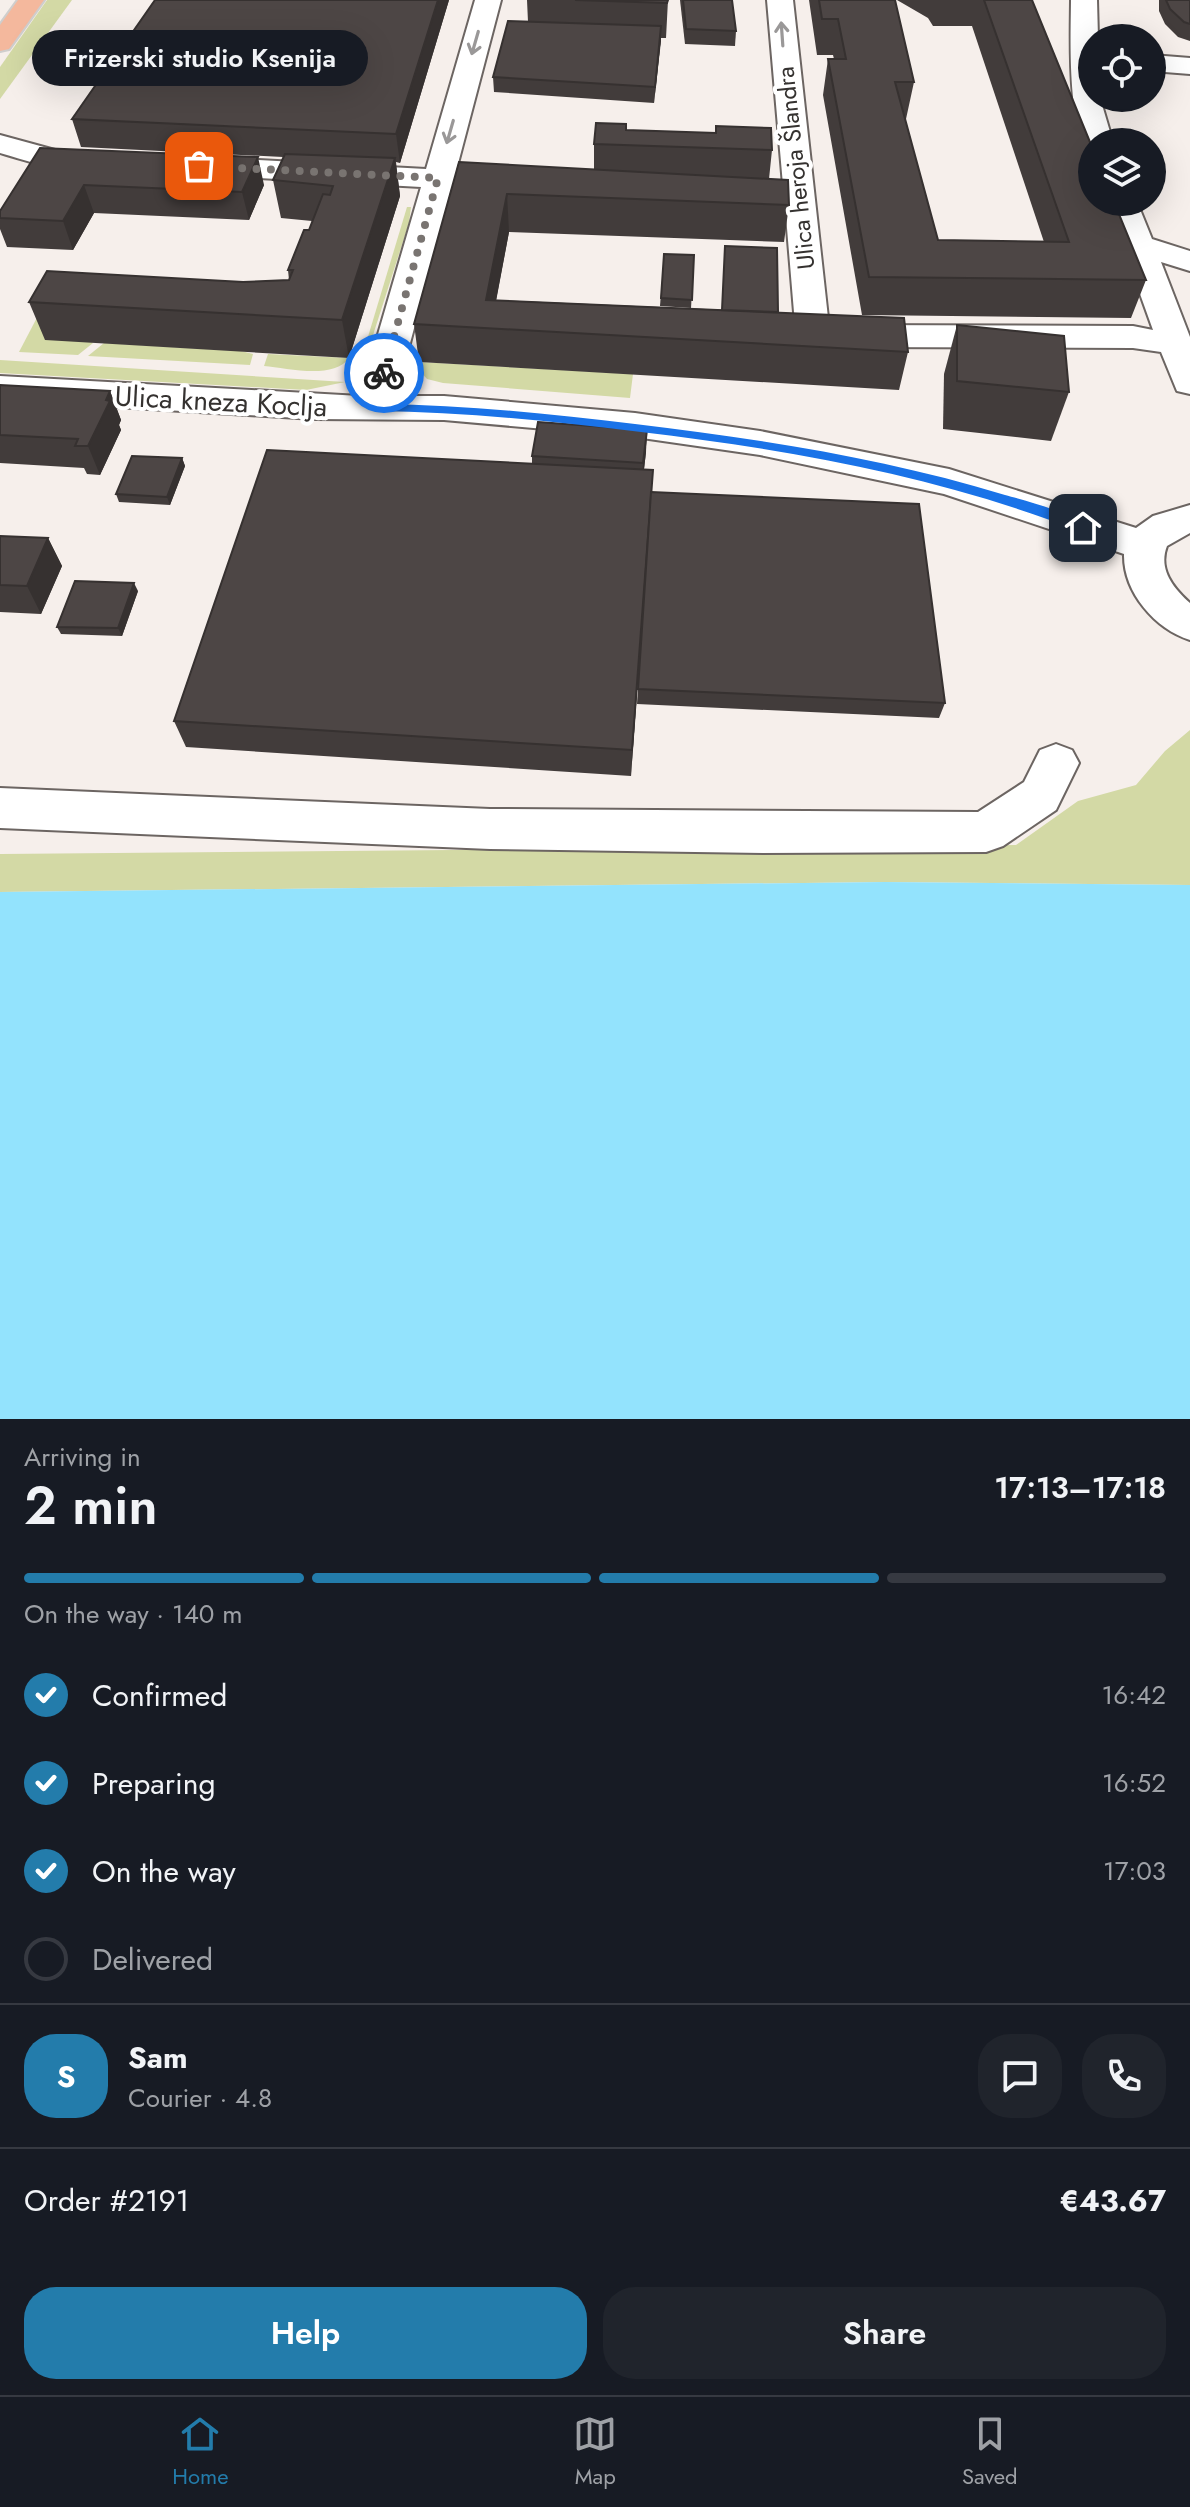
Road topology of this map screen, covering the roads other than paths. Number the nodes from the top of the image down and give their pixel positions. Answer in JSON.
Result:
{"nodes":[{"id":1,"x":5,"y":0,"type":"edge"},
{"id":2,"x":31,"y":0,"type":"edge"},
{"id":3,"x":488,"y":0,"type":"edge"},
{"id":4,"x":780,"y":0,"type":"edge"},
{"id":5,"x":1084,"y":0,"type":"edge"},
{"id":6,"x":0,"y":7,"type":"edge"},
{"id":7,"x":1086,"y":24,"type":"edge"},
{"id":8,"x":0,"y":43,"type":"edge"},
{"id":9,"x":1166,"y":64,"type":"edge"},
{"id":10,"x":1166,"y":66,"type":"edge"},
{"id":11,"x":1190,"y":66,"type":"edge"},
{"id":12,"x":1190,"y":73,"type":"edge"},
{"id":13,"x":0,"y":144,"type":"edge"},
{"id":14,"x":54,"y":159,"type":"junction"},
{"id":15,"x":116,"y":162,"type":"edge"},
{"id":16,"x":178,"y":165,"type":"edge"},
{"id":17,"x":0,"y":166,"type":"edge"},
{"id":18,"x":438,"y":178,"type":"junction"},
{"id":19,"x":536,"y":184,"type":"edge"},
{"id":20,"x":705,"y":192,"type":"edge"},
{"id":21,"x":799,"y":195,"type":"junction"},
{"id":22,"x":1128,"y":216,"type":"edge"},
{"id":23,"x":1139,"y":245,"type":"junction"},
{"id":24,"x":1190,"y":261,"type":"edge"},
{"id":25,"x":1176,"y":344,"type":"junction"},
{"id":26,"x":1190,"y":383,"type":"edge"},
{"id":27,"x":0,"y":388,"type":"edge"},
{"id":28,"x":375,"y":407,"type":"junction"},
{"id":29,"x":1190,"y":519,"type":"edge"},
{"id":30,"x":1146,"y":546,"type":"junction"},
{"id":31,"x":1190,"y":624,"type":"edge"},
{"id":32,"x":1056,"y":763,"type":"dead end"},
{"id":33,"x":0,"y":808,"type":"edge"}],
"edges":[{"from":1,"to":6,"type":"main road"},
{"from":2,"to":8,"type":"main road"},
{"from":3,"to":18,"type":"street","one_way":true},
{"from":21,"to":4,"type":"street","name":"Ulica heroja Šlandra","one_way":true},
{"from":5,"to":7,"type":"street"},
{"from":9,"to":11,"type":"street"},
{"from":10,"to":12,"type":"street"},
{"from":13,"to":14,"type":"street"},
{"from":14,"to":15,"type":"street"},
{"from":14,"to":17,"type":"street"},
{"from":16,"to":18,"type":"street"},
{"from":18,"to":19,"type":"street"},
{"from":18,"to":28,"type":"street"},
{"from":20,"to":21,"type":"street"},
{"from":21,"to":25,"type":"street","name":"Ulica heroja Šlandra"},
{"from":22,"to":23,"type":"street"},
{"from":23,"to":24,"type":"street"},
{"from":23,"to":25,"type":"street"},
{"from":25,"to":26,"type":"street"},
{"from":27,"to":28,"type":"street","name":"Ulica kneza Koclja"},
{"from":28,"to":30,"type":"street","name":"Ulica kneza Koclja"},
{"from":29,"to":30,"type":"street"},
{"from":30,"to":31,"type":"street"},
{"from":32,"to":33,"type":"street"}]}
